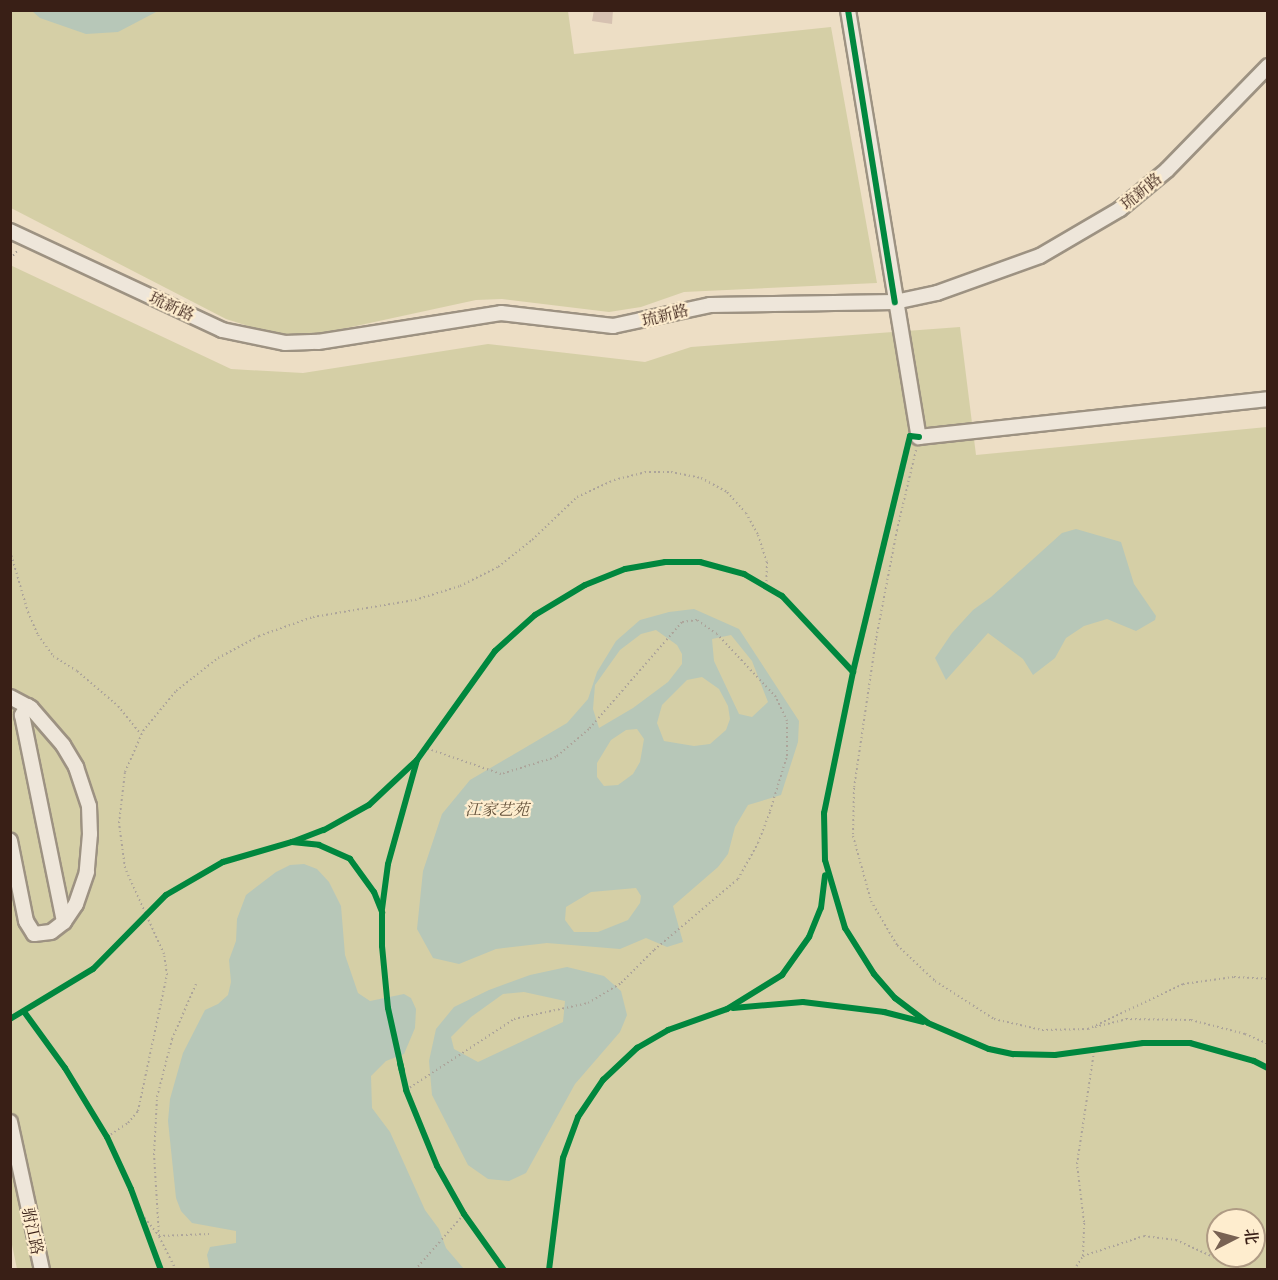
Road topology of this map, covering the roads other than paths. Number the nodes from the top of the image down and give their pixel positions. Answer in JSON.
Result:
{"nodes":[{"id":1,"x":848,"y":10,"type":"edge"},
{"id":2,"x":1268,"y":66,"type":"edge"},
{"id":3,"x":10,"y":231,"type":"edge"},
{"id":4,"x":895,"y":302,"type":"junction"},
{"id":5,"x":1268,"y":399,"type":"edge"},
{"id":6,"x":10,"y":697,"type":"edge"},
{"id":7,"x":28,"y":706,"type":"junction"},
{"id":8,"x":10,"y":841,"type":"edge"},
{"id":9,"x":64,"y":922,"type":"junction"},
{"id":10,"x":10,"y":1122,"type":"edge"},
{"id":11,"x":42,"y":1269,"type":"edge"}],
"edges":[{"from":1,"to":4,"type":"street"},
{"from":2,"to":4,"type":"street","name":"琉新路"},
{"from":3,"to":4,"type":"street","name":"琉新路"},
{"from":4,"to":5,"type":"street"},
{"from":6,"to":7,"type":"street"},
{"from":7,"to":9,"type":"street"},
{"from":7,"to":9,"type":"street"},
{"from":8,"to":9,"type":"street"},
{"from":10,"to":11,"type":"street","name":"驸江路"}]}
